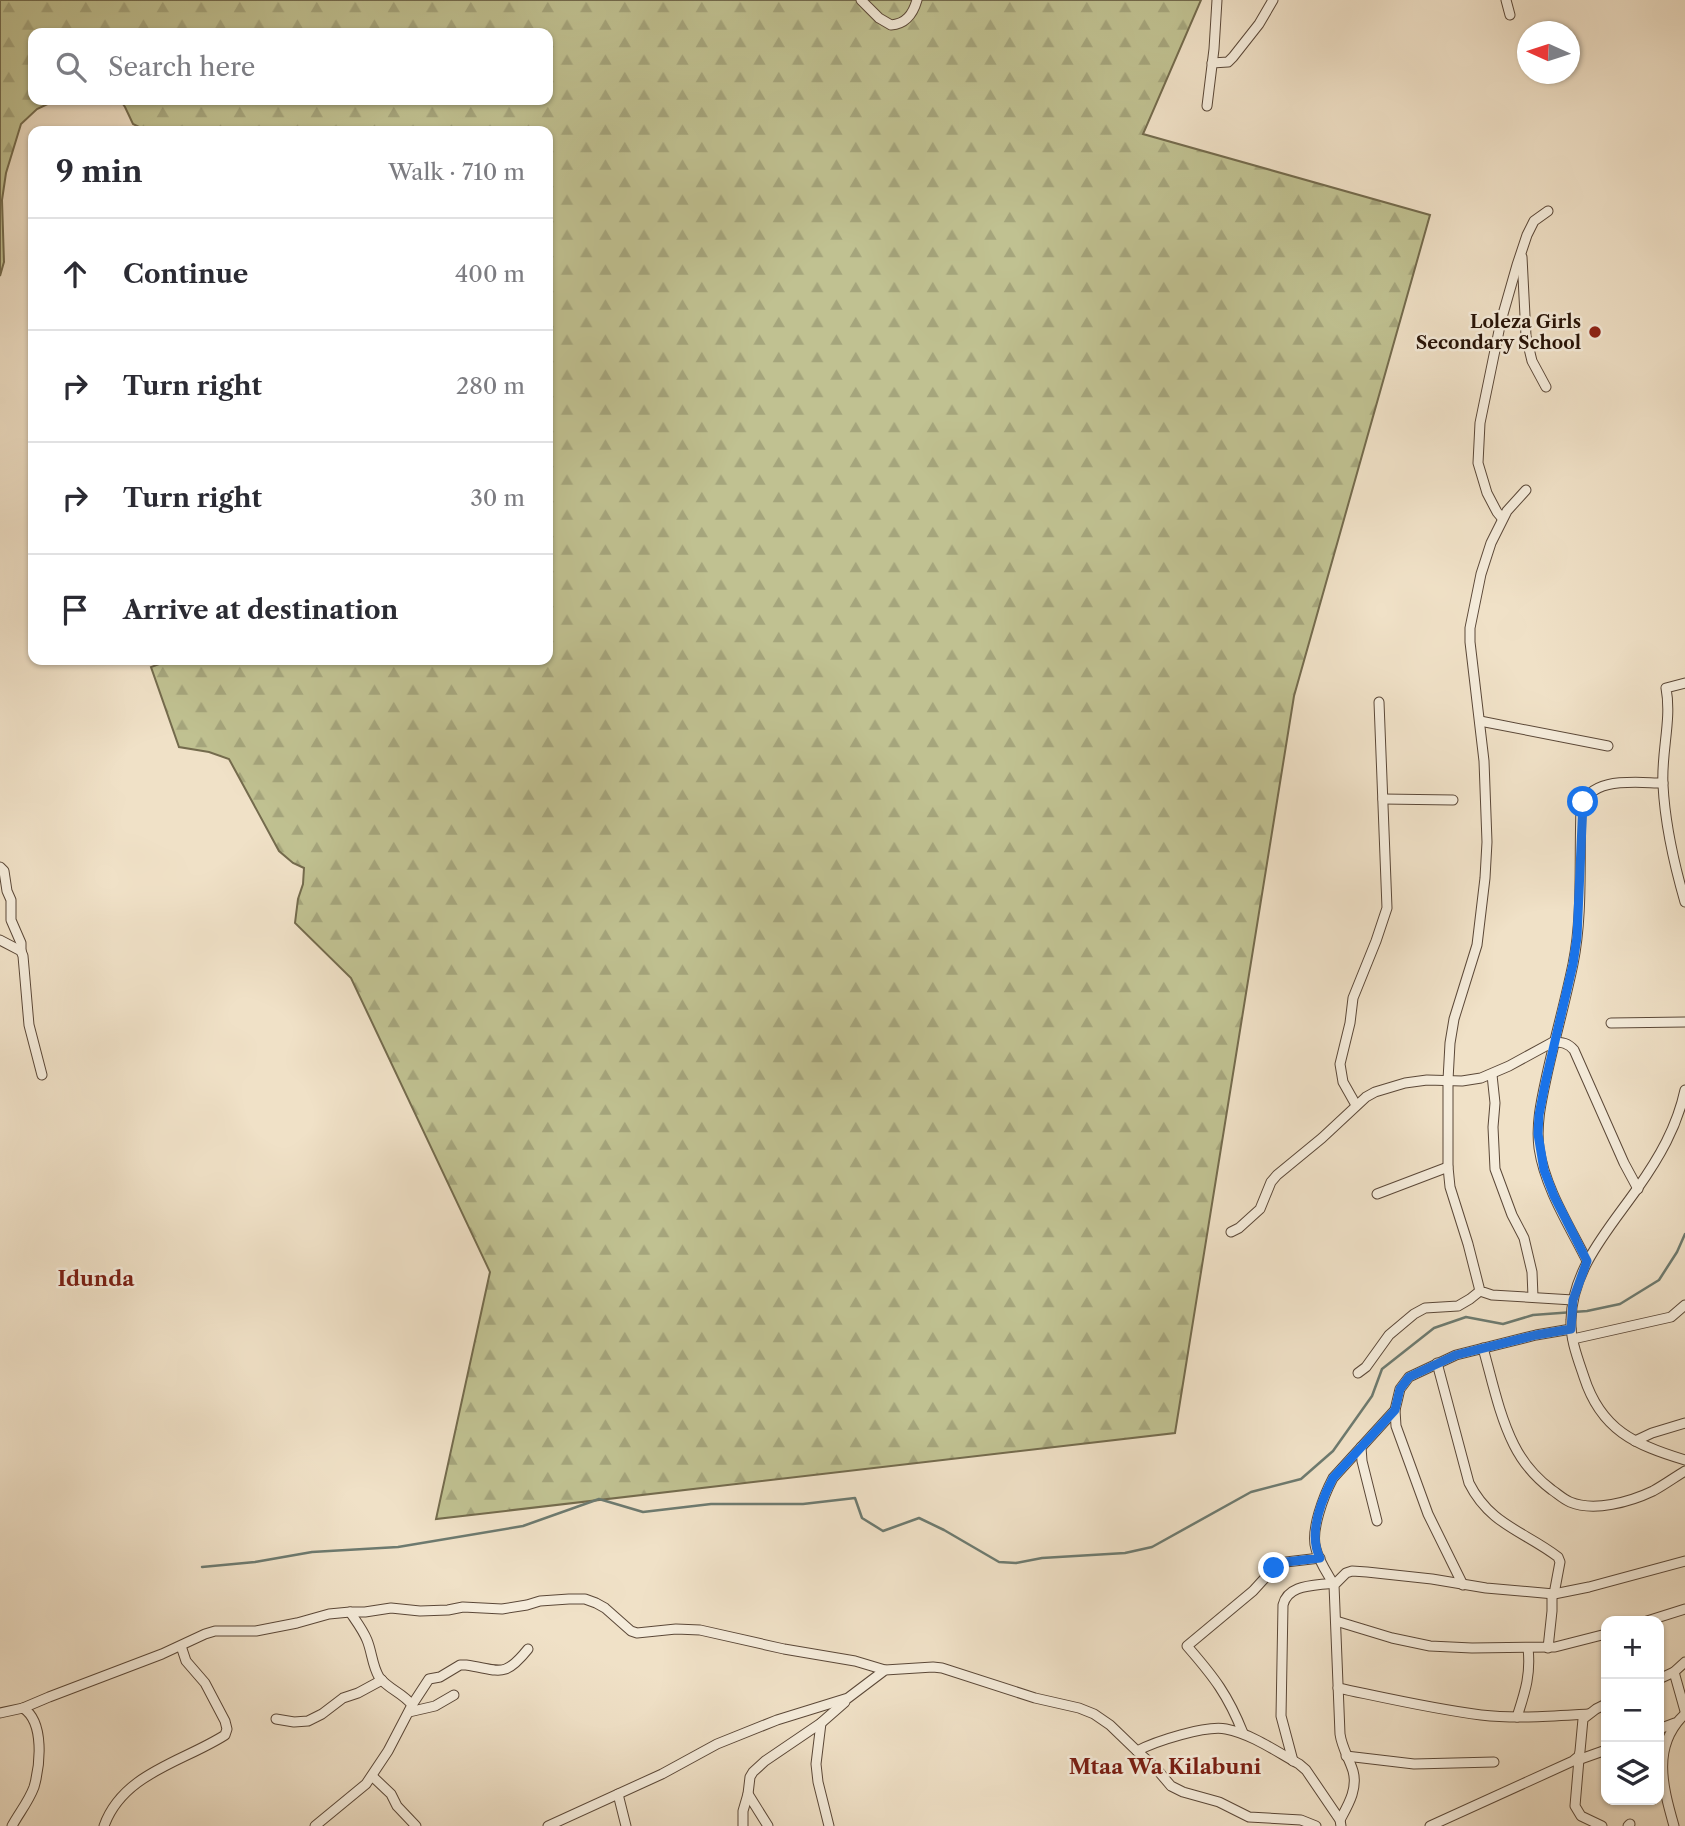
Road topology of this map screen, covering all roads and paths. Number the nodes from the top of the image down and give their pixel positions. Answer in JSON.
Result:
{"nodes":[{"id":1,"x":861,"y":0,"type":"edge"},
{"id":2,"x":917,"y":0,"type":"edge"},
{"id":3,"x":1217,"y":0,"type":"edge"},
{"id":4,"x":1273,"y":0,"type":"edge"},
{"id":5,"x":1506,"y":0,"type":"edge"},
{"id":6,"x":1510,"y":15,"type":"dead end"},
{"id":7,"x":1212,"y":62,"type":"junction"},
{"id":8,"x":1207,"y":106,"type":"dead end"},
{"id":9,"x":1548,"y":211,"type":"dead end"},
{"id":10,"x":1522,"y":251,"type":"junction"},
{"id":11,"x":1546,"y":387,"type":"dead end"},
{"id":12,"x":1526,"y":490,"type":"dead end"},
{"id":13,"x":1502,"y":518,"type":"junction"},
{"id":14,"x":1685,"y":683,"type":"edge"},
{"id":15,"x":1379,"y":702,"type":"dead end"},
{"id":16,"x":1480,"y":720,"type":"junction"},
{"id":17,"x":1608,"y":746,"type":"dead end"},
{"id":18,"x":1663,"y":783,"type":"junction"},
{"id":19,"x":1383,"y":799,"type":"junction"},
{"id":20,"x":1453,"y":800,"type":"dead end"},
{"id":21,"x":0,"y":867,"type":"edge"},
{"id":22,"x":1685,"y":902,"type":"edge"},
{"id":23,"x":0,"y":940,"type":"edge"},
{"id":24,"x":21,"y":951,"type":"junction"},
{"id":25,"x":1685,"y":1022,"type":"edge"},
{"id":26,"x":1611,"y":1023,"type":"dead end"},
{"id":27,"x":1553,"y":1042,"type":"junction"},
{"id":28,"x":1492,"y":1075,"type":"junction"},
{"id":29,"x":42,"y":1076,"type":"dead end"},
{"id":30,"x":1448,"y":1080,"type":"junction"},
{"id":31,"x":1685,"y":1090,"type":"edge"},
{"id":32,"x":1356,"y":1105,"type":"junction"},
{"id":33,"x":1448,"y":1167,"type":"junction"},
{"id":34,"x":1638,"y":1189,"type":"junction"},
{"id":35,"x":1377,"y":1194,"type":"dead end"},
{"id":36,"x":1231,"y":1232,"type":"dead end"},
{"id":37,"x":1587,"y":1261,"type":"junction"},
{"id":38,"x":1480,"y":1291,"type":"junction"},
{"id":39,"x":1533,"y":1297,"type":"junction"},
{"id":40,"x":1573,"y":1300,"type":"junction"},
{"id":41,"x":1685,"y":1305,"type":"edge"},
{"id":42,"x":1571,"y":1324,"type":"junction"},
{"id":43,"x":1573,"y":1339,"type":"junction"},
{"id":44,"x":1483,"y":1348,"type":"junction"},
{"id":45,"x":1437,"y":1363,"type":"junction"},
{"id":46,"x":1358,"y":1373,"type":"dead end"},
{"id":47,"x":1395,"y":1410,"type":"junction"},
{"id":48,"x":1685,"y":1423,"type":"edge"},
{"id":49,"x":1635,"y":1441,"type":"junction"},
{"id":50,"x":1361,"y":1447,"type":"junction"},
{"id":51,"x":1685,"y":1460,"type":"edge"},
{"id":52,"x":1685,"y":1471,"type":"edge"},
{"id":53,"x":1377,"y":1521,"type":"dead end"},
{"id":54,"x":1320,"y":1558,"type":"junction"},
{"id":55,"x":1685,"y":1561,"type":"edge"},
{"id":56,"x":1334,"y":1584,"type":"junction"},
{"id":57,"x":1463,"y":1584,"type":"junction"},
{"id":58,"x":1553,"y":1594,"type":"junction"},
{"id":59,"x":1685,"y":1609,"type":"edge"},
{"id":60,"x":350,"y":1612,"type":"junction"},
{"id":61,"x":1663,"y":1616,"type":"edge"},
{"id":62,"x":1336,"y":1621,"type":"junction"},
{"id":63,"x":1601,"y":1635,"type":"edge"},
{"id":64,"x":181,"y":1646,"type":"junction"},
{"id":65,"x":1528,"y":1648,"type":"junction"},
{"id":66,"x":1548,"y":1648,"type":"junction"},
{"id":67,"x":528,"y":1649,"type":"dead end"},
{"id":68,"x":1685,"y":1662,"type":"edge"},
{"id":69,"x":885,"y":1670,"type":"junction"},
{"id":70,"x":1674,"y":1672,"type":"junction"},
{"id":71,"x":1664,"y":1677,"type":"edge"},
{"id":72,"x":382,"y":1680,"type":"junction"},
{"id":73,"x":1338,"y":1688,"type":"junction"},
{"id":74,"x":454,"y":1695,"type":"dead end"},
{"id":75,"x":848,"y":1698,"type":"junction"},
{"id":76,"x":1601,"y":1707,"type":"edge"},
{"id":77,"x":23,"y":1708,"type":"junction"},
{"id":78,"x":411,"y":1708,"type":"junction"},
{"id":79,"x":0,"y":1713,"type":"edge"},
{"id":80,"x":1685,"y":1713,"type":"edge"},
{"id":81,"x":1588,"y":1714,"type":"junction"},
{"id":82,"x":1517,"y":1717,"type":"junction"},
{"id":83,"x":276,"y":1720,"type":"dead end"},
{"id":84,"x":821,"y":1723,"type":"junction"},
{"id":85,"x":1676,"y":1723,"type":"junction"},
{"id":86,"x":1664,"y":1727,"type":"edge"},
{"id":87,"x":1243,"y":1734,"type":"junction"},
{"id":88,"x":1137,"y":1751,"type":"junction"},
{"id":89,"x":1601,"y":1752,"type":"edge"},
{"id":90,"x":1346,"y":1756,"type":"junction"},
{"id":91,"x":1576,"y":1760,"type":"junction"},
{"id":92,"x":1293,"y":1761,"type":"junction"},
{"id":93,"x":1494,"y":1762,"type":"dead end"},
{"id":94,"x":372,"y":1776,"type":"junction"},
{"id":95,"x":618,"y":1794,"type":"junction"},
{"id":96,"x":748,"y":1794,"type":"junction"},
{"id":97,"x":1341,"y":1823,"type":"edge"},
{"id":98,"x":12,"y":1826,"type":"edge"},
{"id":99,"x":104,"y":1826,"type":"edge"},
{"id":100,"x":315,"y":1826,"type":"edge"},
{"id":101,"x":416,"y":1826,"type":"edge"},
{"id":102,"x":548,"y":1826,"type":"edge"},
{"id":103,"x":626,"y":1826,"type":"edge"},
{"id":104,"x":743,"y":1826,"type":"edge"},
{"id":105,"x":768,"y":1826,"type":"edge"},
{"id":106,"x":829,"y":1826,"type":"edge"},
{"id":107,"x":1317,"y":1826,"type":"edge"},
{"id":108,"x":1430,"y":1826,"type":"edge"},
{"id":109,"x":1602,"y":1826,"type":"edge"},
{"id":110,"x":1674,"y":1826,"type":"edge"}],
"edges":[{"from":1,"to":2,"type":"street"},
{"from":3,"to":7,"type":"street"},
{"from":4,"to":7,"type":"street"},
{"from":5,"to":6,"type":"street"},
{"from":7,"to":8,"type":"street"},
{"from":9,"to":10,"type":"street"},
{"from":10,"to":11,"type":"street"},
{"from":10,"to":13,"type":"street"},
{"from":12,"to":13,"type":"street"},
{"from":13,"to":16,"type":"street"},
{"from":14,"to":18,"type":"street"},
{"from":15,"to":19,"type":"street"},
{"from":16,"to":17,"type":"street"},
{"from":16,"to":30,"type":"street"},
{"from":18,"to":22,"type":"street"},
{"from":18,"to":27,"type":"street"},
{"from":19,"to":20,"type":"street"},
{"from":19,"to":32,"type":"street"},
{"from":21,"to":24,"type":"street"},
{"from":23,"to":24,"type":"street"},
{"from":24,"to":29,"type":"street"},
{"from":25,"to":26,"type":"street"},
{"from":27,"to":28,"type":"street"},
{"from":27,"to":34,"type":"street"},
{"from":27,"to":37,"type":"street"},
{"from":28,"to":30,"type":"street"},
{"from":28,"to":39,"type":"street"},
{"from":30,"to":32,"type":"street"},
{"from":30,"to":33,"type":"street"},
{"from":31,"to":34,"type":"street"},
{"from":32,"to":36,"type":"street"},
{"from":33,"to":35,"type":"street"},
{"from":33,"to":38,"type":"street"},
{"from":34,"to":37,"type":"street"},
{"from":37,"to":40,"type":"street"},
{"from":38,"to":39,"type":"street"},
{"from":38,"to":46,"type":"street"},
{"from":39,"to":40,"type":"street"},
{"from":40,"to":42,"type":"street"},
{"from":41,"to":43,"type":"street"},
{"from":42,"to":43,"type":"street"},
{"from":42,"to":44,"type":"street"},
{"from":43,"to":49,"type":"street"},
{"from":44,"to":45,"type":"street"},
{"from":44,"to":52,"type":"street"},
{"from":45,"to":47,"type":"street"},
{"from":45,"to":58,"type":"street"},
{"from":47,"to":50,"type":"street"},
{"from":47,"to":57,"type":"street"},
{"from":48,"to":49,"type":"street"},
{"from":49,"to":51,"type":"street"},
{"from":50,"to":53,"type":"street"},
{"from":50,"to":54,"type":"street"},
{"from":54,"to":56,"type":"street"},
{"from":54,"to":87,"type":"street"},
{"from":55,"to":58,"type":"street"},
{"from":56,"to":57,"type":"street"},
{"from":56,"to":62,"type":"street"},
{"from":56,"to":92,"type":"street"},
{"from":57,"to":58,"type":"street"},
{"from":58,"to":66,"type":"street"},
{"from":59,"to":61,"type":"street"},
{"from":60,"to":64,"type":"street"},
{"from":60,"to":69,"type":"street"},
{"from":60,"to":72,"type":"street"},
{"from":62,"to":65,"type":"street"},
{"from":62,"to":73,"type":"street"},
{"from":63,"to":66,"type":"street"},
{"from":64,"to":77,"type":"street"},
{"from":64,"to":99,"type":"street"},
{"from":65,"to":66,"type":"street"},
{"from":65,"to":82,"type":"street"},
{"from":67,"to":78,"type":"street"},
{"from":68,"to":70,"type":"street"},
{"from":69,"to":75,"type":"street"},
{"from":69,"to":88,"type":"street"},
{"from":70,"to":71,"type":"street"},
{"from":70,"to":80,"type":"street"},
{"from":72,"to":78,"type":"street"},
{"from":72,"to":83,"type":"street"},
{"from":73,"to":82,"type":"street"},
{"from":73,"to":90,"type":"street"},
{"from":74,"to":78,"type":"street"},
{"from":75,"to":84,"type":"street"},
{"from":75,"to":95,"type":"street"},
{"from":76,"to":81,"type":"street"},
{"from":77,"to":79,"type":"street"},
{"from":77,"to":98,"type":"street"},
{"from":78,"to":94,"type":"street"},
{"from":80,"to":85,"type":"street"},
{"from":81,"to":82,"type":"street"},
{"from":81,"to":91,"type":"street"},
{"from":84,"to":96,"type":"street"},
{"from":84,"to":106,"type":"street"},
{"from":85,"to":86,"type":"street"},
{"from":85,"to":110,"type":"street"},
{"from":87,"to":88,"type":"street"},
{"from":87,"to":92,"type":"street"},
{"from":88,"to":107,"type":"street"},
{"from":89,"to":91,"type":"street"},
{"from":90,"to":93,"type":"street"},
{"from":90,"to":97,"type":"street"},
{"from":91,"to":108,"type":"street"},
{"from":91,"to":109,"type":"street"},
{"from":92,"to":97,"type":"street"},
{"from":94,"to":100,"type":"street"},
{"from":94,"to":101,"type":"street"},
{"from":95,"to":102,"type":"street"},
{"from":95,"to":103,"type":"street"},
{"from":96,"to":104,"type":"street"},
{"from":96,"to":105,"type":"street"}]}
